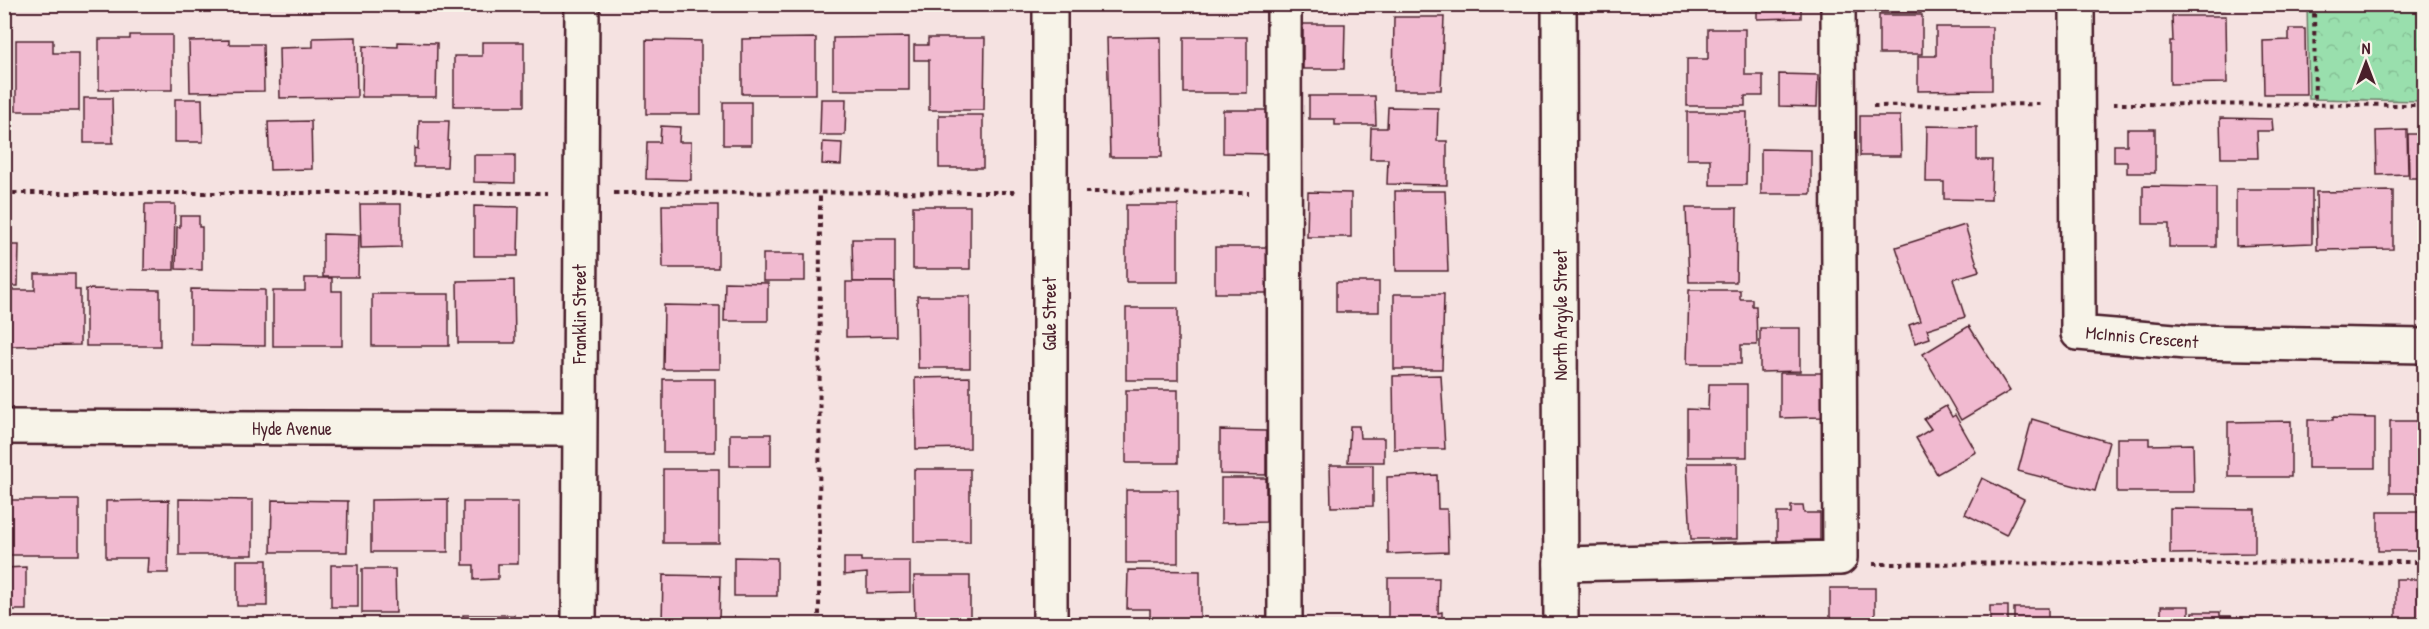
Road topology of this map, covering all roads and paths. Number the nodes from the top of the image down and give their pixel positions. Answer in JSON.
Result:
{"nodes":[{"id":1,"x":582,"y":4,"type":"edge"},
{"id":2,"x":1050,"y":4,"type":"edge"},
{"id":3,"x":1284,"y":4,"type":"edge"},
{"id":4,"x":1559,"y":4,"type":"edge"},
{"id":5,"x":1838,"y":4,"type":"edge"},
{"id":6,"x":2077,"y":4,"type":"edge"},
{"id":7,"x":2314,"y":4,"type":"edge"},
{"id":8,"x":2077,"y":104,"type":"junction"},
{"id":9,"x":2315,"y":105,"type":"junction"},
{"id":10,"x":2424,"y":105,"type":"edge"},
{"id":11,"x":1839,"y":106,"type":"junction"},
{"id":12,"x":1048,"y":192,"type":"junction"},
{"id":13,"x":4,"y":193,"type":"edge"},
{"id":14,"x":580,"y":193,"type":"junction"},
{"id":15,"x":820,"y":194,"type":"junction"},
{"id":16,"x":1284,"y":194,"type":"junction"},
{"id":17,"x":2424,"y":346,"type":"edge"},
{"id":18,"x":4,"y":427,"type":"edge"},
{"id":19,"x":579,"y":429,"type":"junction"},
{"id":20,"x":1840,"y":558,"type":"junction"},
{"id":21,"x":2424,"y":562,"type":"edge"},
{"id":22,"x":1561,"y":564,"type":"junction"},
{"id":23,"x":579,"y":624,"type":"edge"},
{"id":24,"x":819,"y":624,"type":"edge"},
{"id":25,"x":1050,"y":624,"type":"edge"},
{"id":26,"x":1285,"y":624,"type":"edge"},
{"id":27,"x":1561,"y":624,"type":"edge"}],
"edges":[{"from":1,"to":14,"type":"street","name":"Franklin Street"},
{"from":2,"to":12,"type":"street","name":"Gale Street"},
{"from":3,"to":16,"type":"street"},
{"from":4,"to":22,"type":"street","name":"North Argyle Street"},
{"from":5,"to":11,"type":"street"},
{"from":6,"to":8,"type":"street","name":"McInnis Crescent"},
{"from":7,"to":9,"type":"path"},
{"from":8,"to":9,"type":"path"},
{"from":8,"to":11,"type":"path"},
{"from":8,"to":17,"type":"street","name":"McInnis Crescent"},
{"from":9,"to":10,"type":"path"},
{"from":11,"to":20,"type":"street"},
{"from":12,"to":15,"type":"path"},
{"from":12,"to":16,"type":"path"},
{"from":12,"to":25,"type":"street","name":"Gale Street"},
{"from":13,"to":14,"type":"path"},
{"from":14,"to":15,"type":"path"},
{"from":14,"to":19,"type":"street","name":"Franklin Street"},
{"from":15,"to":24,"type":"path"},
{"from":16,"to":26,"type":"street"},
{"from":18,"to":19,"type":"street","name":"Hyde Avenue"},
{"from":19,"to":23,"type":"street","name":"Franklin Street"},
{"from":20,"to":21,"type":"path"},
{"from":20,"to":22,"type":"street"},
{"from":22,"to":27,"type":"street","name":"North Argyle Street"}]}
